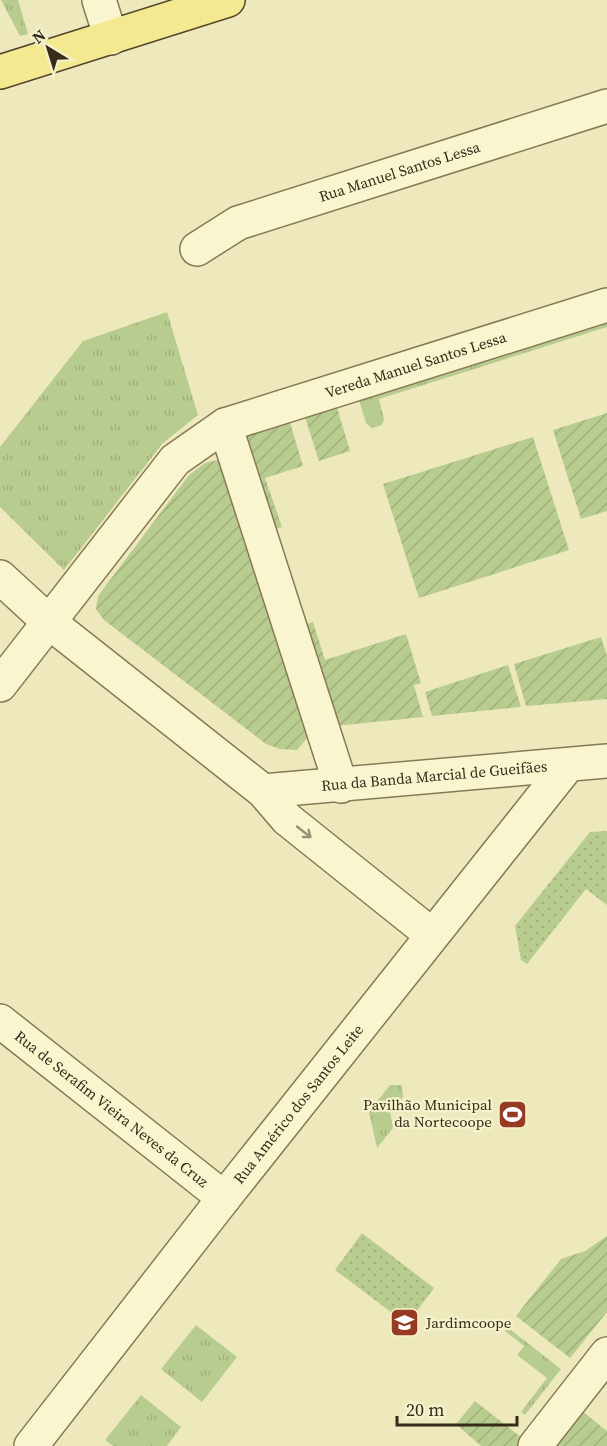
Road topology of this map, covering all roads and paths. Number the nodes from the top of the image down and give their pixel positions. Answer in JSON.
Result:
{"nodes":[{"id":1,"x":99,"y":0,"type":"edge"},
{"id":2,"x":228,"y":0,"type":"edge"},
{"id":3,"x":111,"y":38,"type":"junction"},
{"id":4,"x":0,"y":72,"type":"edge"},
{"id":5,"x":607,"y":106,"type":"edge"},
{"id":6,"x":197,"y":249,"type":"dead end"},
{"id":7,"x":607,"y":304,"type":"edge"},
{"id":8,"x":225,"y":425,"type":"junction"},
{"id":9,"x":0,"y":577,"type":"edge"},
{"id":10,"x":49,"y":622,"type":"junction"},
{"id":11,"x":0,"y":685,"type":"edge"},
{"id":12,"x":607,"y":761,"type":"edge"},
{"id":13,"x":568,"y":765,"type":"junction"},
{"id":14,"x":341,"y":786,"type":"junction"},
{"id":15,"x":263,"y":791,"type":"junction"},
{"id":16,"x":432,"y":935,"type":"junction"},
{"id":17,"x":0,"y":1021,"type":"edge"},
{"id":18,"x":224,"y":1198,"type":"junction"},
{"id":19,"x":607,"y":1354,"type":"edge"},
{"id":20,"x":31,"y":1446,"type":"edge"},
{"id":21,"x":535,"y":1446,"type":"edge"}],
"edges":[{"from":1,"to":3,"type":"street"},
{"from":2,"to":3,"type":"main road"},
{"from":3,"to":4,"type":"main road"},
{"from":5,"to":6,"type":"street","name":"Rua Manuel Santos Lessa"},
{"from":7,"to":8,"type":"street","name":"Vereda Manuel Santos Lessa"},
{"from":8,"to":10,"type":"street","name":"Vereda Manuel Santos Lessa"},
{"from":8,"to":14,"type":"street"},
{"from":9,"to":10,"type":"street"},
{"from":10,"to":11,"type":"street","name":"Vereda Manuel Santos Lessa"},
{"from":10,"to":15,"type":"street"},
{"from":12,"to":13,"type":"street","name":"Rua da Banda Marcial de Gueifães"},
{"from":13,"to":14,"type":"street","name":"Rua da Banda Marcial de Gueifães"},
{"from":13,"to":16,"type":"street","name":"Rua Américo dos Santos Leite"},
{"from":14,"to":15,"type":"street","name":"Rua da Banda Marcial de Gueifães"},
{"from":15,"to":16,"type":"street","one_way":true},
{"from":16,"to":18,"type":"street","name":"Rua Américo dos Santos Leite"},
{"from":17,"to":18,"type":"street","name":"Rua de Serafim Vieira Neves da Cruz"},
{"from":18,"to":20,"type":"street","name":"Rua Américo dos Santos Leite"},
{"from":19,"to":21,"type":"street"}]}
